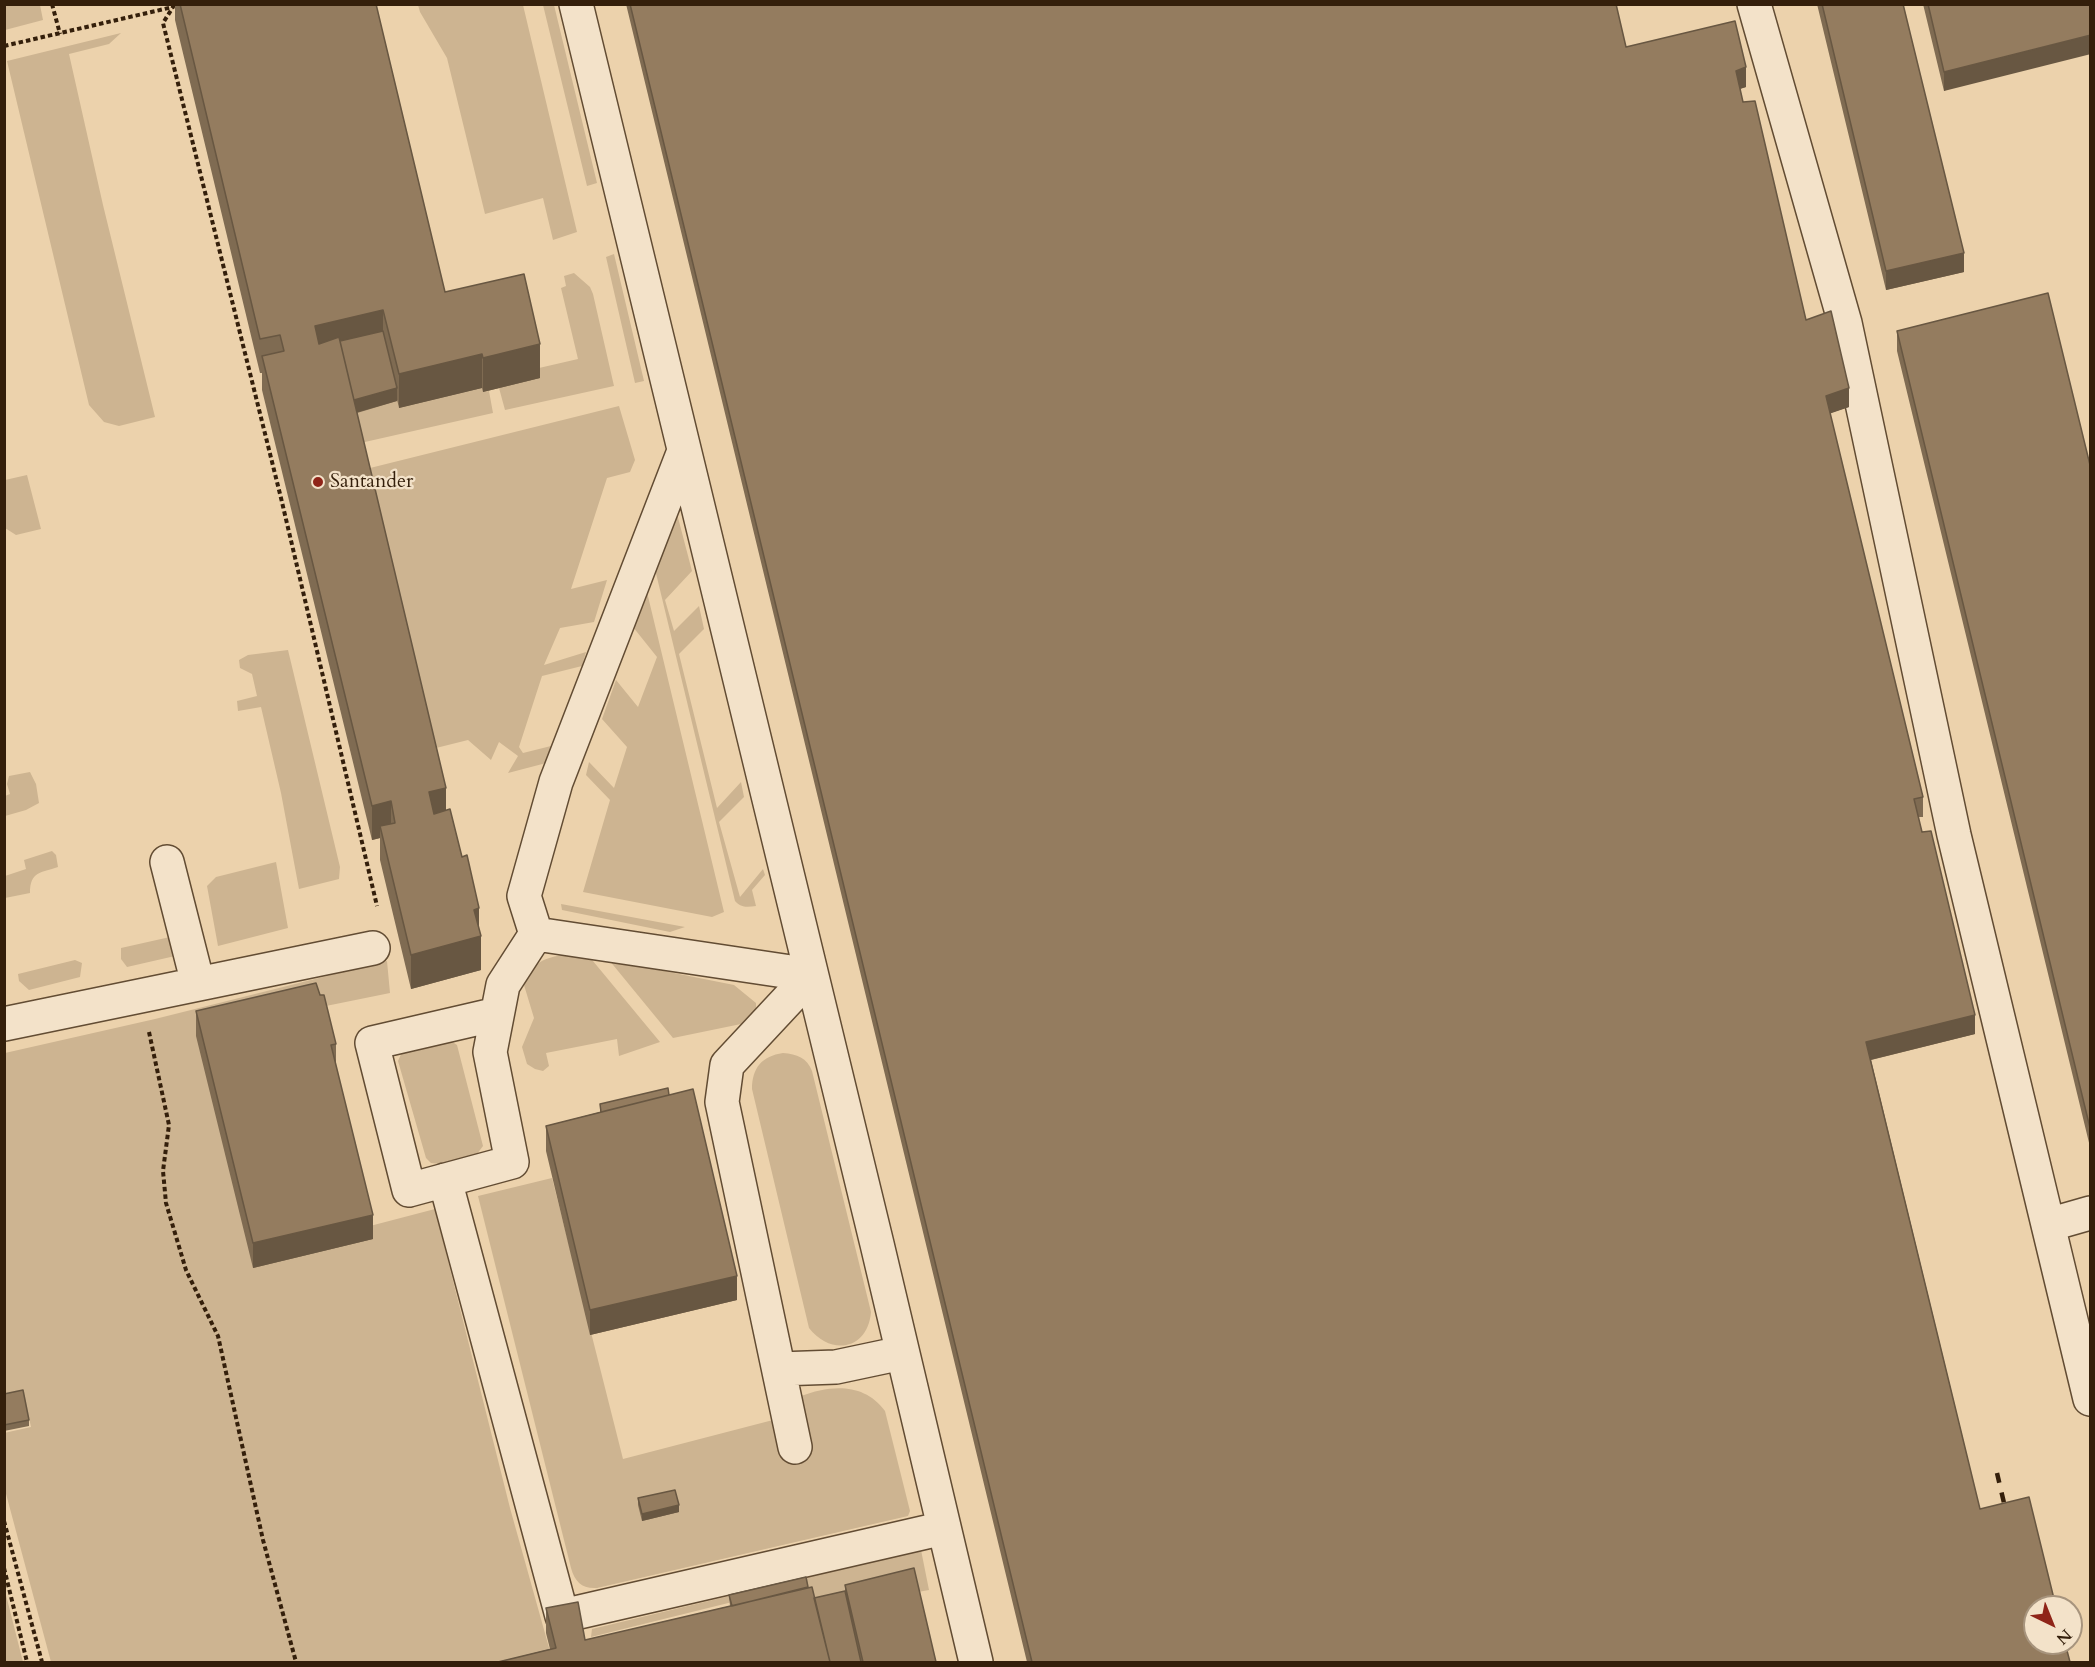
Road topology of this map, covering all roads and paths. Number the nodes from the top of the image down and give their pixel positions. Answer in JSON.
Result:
{"nodes":[{"id":1,"x":52,"y":4,"type":"edge"},
{"id":2,"x":184,"y":4,"type":"edge"},
{"id":3,"x":576,"y":4,"type":"edge"},
{"id":4,"x":1754,"y":4,"type":"edge"},
{"id":5,"x":173,"y":6,"type":"edge"},
{"id":6,"x":60,"y":34,"type":"junction"},
{"id":7,"x":4,"y":46,"type":"edge"},
{"id":8,"x":684,"y":451,"type":"junction"},
{"id":9,"x":167,"y":861,"type":"dead end"},
{"id":10,"x":378,"y":906,"type":"dead end"},
{"id":11,"x":536,"y":934,"type":"junction"},
{"id":12,"x":373,"y":948,"type":"dead end"},
{"id":13,"x":811,"y":975,"type":"junction"},
{"id":14,"x":198,"y":984,"type":"junction"},
{"id":15,"x":142,"y":996,"type":"junction"},
{"id":16,"x":497,"y":1014,"type":"junction"},
{"id":17,"x":6,"y":1024,"type":"edge"},
{"id":18,"x":445,"y":1180,"type":"junction"},
{"id":19,"x":2091,"y":1213,"type":"edge"},
{"id":20,"x":2048,"y":1225,"type":"junction"},
{"id":21,"x":902,"y":1353,"type":"junction"},
{"id":22,"x":779,"y":1370,"type":"junction"},
{"id":23,"x":2091,"y":1399,"type":"edge"},
{"id":24,"x":795,"y":1447,"type":"dead end"},
{"id":25,"x":4,"y":1521,"type":"edge"},
{"id":26,"x":944,"y":1528,"type":"junction"},
{"id":27,"x":4,"y":1568,"type":"edge"},
{"id":28,"x":27,"y":1662,"type":"edge"},
{"id":29,"x":42,"y":1662,"type":"edge"},
{"id":30,"x":297,"y":1662,"type":"edge"},
{"id":31,"x":976,"y":1662,"type":"edge"}],
"edges":[{"from":1,"to":6,"type":"path"},
{"from":2,"to":5,"type":"path"},
{"from":3,"to":8,"type":"lane"},
{"from":4,"to":20,"type":"lane"},
{"from":5,"to":6,"type":"path"},
{"from":5,"to":10,"type":"path"},
{"from":6,"to":7,"type":"path"},
{"from":8,"to":11,"type":"lane"},
{"from":8,"to":13,"type":"lane"},
{"from":9,"to":14,"type":"lane"},
{"from":11,"to":13,"type":"lane"},
{"from":11,"to":16,"type":"lane"},
{"from":12,"to":14,"type":"lane"},
{"from":13,"to":21,"type":"lane"},
{"from":13,"to":22,"type":"lane"},
{"from":14,"to":15,"type":"lane"},
{"from":15,"to":17,"type":"lane"},
{"from":15,"to":30,"type":"path"},
{"from":16,"to":18,"type":"lane"},
{"from":16,"to":18,"type":"lane"},
{"from":18,"to":26,"type":"lane"},
{"from":19,"to":20,"type":"lane"},
{"from":20,"to":23,"type":"lane"},
{"from":21,"to":22,"type":"lane"},
{"from":21,"to":26,"type":"lane"},
{"from":22,"to":24,"type":"lane"},
{"from":25,"to":29,"type":"path"},
{"from":26,"to":31,"type":"lane"},
{"from":27,"to":28,"type":"path"}]}
